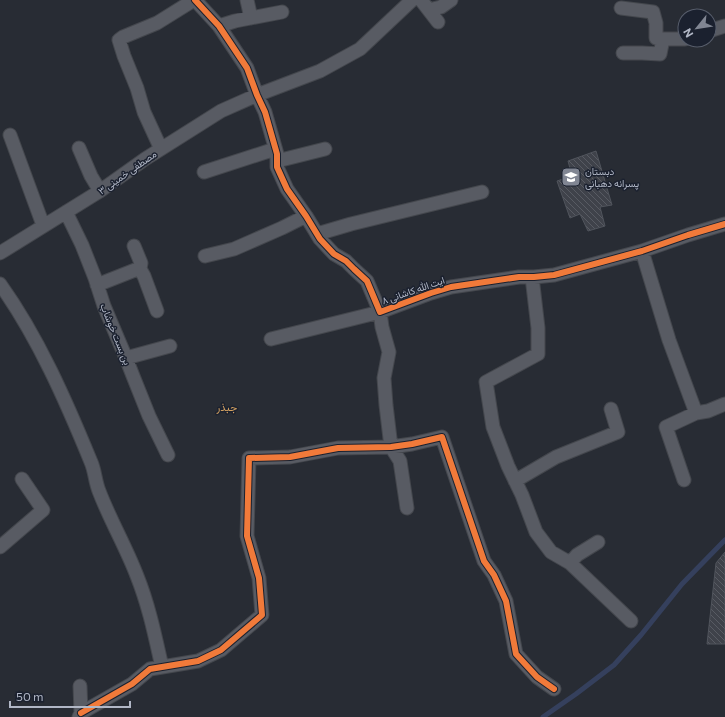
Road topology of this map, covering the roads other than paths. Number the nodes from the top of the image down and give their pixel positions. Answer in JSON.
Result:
{"nodes":[{"id":1,"x":247,"y":0,"type":"edge"},
{"id":2,"x":412,"y":0,"type":"edge"},
{"id":3,"x":451,"y":0,"type":"edge"},
{"id":4,"x":192,"y":1,"type":"edge"},
{"id":5,"x":425,"y":5,"type":"edge"},
{"id":6,"x":621,"y":8,"type":"dead end"},
{"id":7,"x":282,"y":12,"type":"dead end"},
{"id":8,"x":251,"y":18,"type":"junction"},
{"id":9,"x":438,"y":22,"type":"dead end"},
{"id":10,"x":219,"y":26,"type":"junction"},
{"id":11,"x":677,"y":39,"type":"edge"},
{"id":12,"x":663,"y":40,"type":"junction"},
{"id":13,"x":624,"y":53,"type":"dead end"},
{"id":14,"x":257,"y":96,"type":"junction"},
{"id":15,"x":10,"y":135,"type":"dead end"},
{"id":16,"x":79,"y":148,"type":"dead end"},
{"id":17,"x":161,"y":149,"type":"junction"},
{"id":18,"x":325,"y":149,"type":"dead end"},
{"id":19,"x":276,"y":155,"type":"junction"},
{"id":20,"x":204,"y":172,"type":"dead end"},
{"id":21,"x":100,"y":191,"type":"junction"},
{"id":22,"x":482,"y":192,"type":"dead end"},
{"id":23,"x":66,"y":212,"type":"junction"},
{"id":24,"x":306,"y":216,"type":"junction"},
{"id":25,"x":725,"y":224,"type":"edge"},
{"id":26,"x":44,"y":225,"type":"junction"},
{"id":27,"x":317,"y":234,"type":"junction"},
{"id":28,"x":134,"y":246,"type":"dead end"},
{"id":29,"x":642,"y":250,"type":"junction"},
{"id":30,"x":0,"y":253,"type":"edge"},
{"id":31,"x":205,"y":256,"type":"dead end"},
{"id":32,"x":140,"y":269,"type":"junction"},
{"id":33,"x":532,"y":277,"type":"junction"},
{"id":34,"x":0,"y":284,"type":"edge"},
{"id":35,"x":97,"y":285,"type":"junction"},
{"id":36,"x":157,"y":311,"type":"dead end"},
{"id":37,"x":380,"y":312,"type":"junction"},
{"id":38,"x":271,"y":340,"type":"dead end"},
{"id":39,"x":170,"y":346,"type":"dead end"},
{"id":40,"x":126,"y":358,"type":"junction"},
{"id":41,"x":725,"y":404,"type":"edge"},
{"id":42,"x":611,"y":409,"type":"dead end"},
{"id":43,"x":696,"y":413,"type":"junction"},
{"id":44,"x":391,"y":447,"type":"junction"},
{"id":45,"x":168,"y":455,"type":"dead end"},
{"id":46,"x":22,"y":479,"type":"dead end"},
{"id":47,"x":684,"y":480,"type":"dead end"},
{"id":48,"x":515,"y":481,"type":"junction"},
{"id":49,"x":407,"y":508,"type":"dead end"},
{"id":50,"x":598,"y":542,"type":"dead end"},
{"id":51,"x":0,"y":547,"type":"edge"},
{"id":52,"x":570,"y":563,"type":"junction"},
{"id":53,"x":631,"y":621,"type":"dead end"},
{"id":54,"x":162,"y":667,"type":"junction"},
{"id":55,"x":80,"y":686,"type":"dead end"},
{"id":56,"x":554,"y":688,"type":"dead end"},
{"id":57,"x":80,"y":715,"type":"edge"}],
"edges":[{"from":1,"to":8,"type":"street"},
{"from":2,"to":14,"type":"street","name":"مصطفی خمینی ۳"},
{"from":3,"to":5,"type":"street"},
{"from":4,"to":10,"type":"street","name":"ایت الله کاشانی ۸"},
{"from":4,"to":17,"type":"street"},
{"from":5,"to":9,"type":"street"},
{"from":6,"to":12,"type":"street"},
{"from":7,"to":8,"type":"street"},
{"from":8,"to":10,"type":"street"},
{"from":10,"to":14,"type":"street","name":"ایت الله کاشانی ۸"},
{"from":11,"to":12,"type":"street"},
{"from":12,"to":13,"type":"street"},
{"from":14,"to":17,"type":"street","name":"مصطفی خمینی ۳"},
{"from":14,"to":19,"type":"street","name":"ایت الله کاشانی ۸"},
{"from":15,"to":26,"type":"street"},
{"from":16,"to":21,"type":"street"},
{"from":17,"to":21,"type":"street","name":"مصطفی خمینی ۳"},
{"from":18,"to":19,"type":"street"},
{"from":19,"to":20,"type":"street"},
{"from":19,"to":24,"type":"street","name":"ایت الله کاشانی ۸"},
{"from":21,"to":23,"type":"street","name":"مصطفی خمینی ۳"},
{"from":22,"to":27,"type":"street"},
{"from":23,"to":26,"type":"street","name":"مصطفی خمینی ۳"},
{"from":23,"to":35,"type":"street","name":"بن بست خوشاب"},
{"from":24,"to":27,"type":"street","name":"ایت الله کاشانی ۸"},
{"from":24,"to":31,"type":"street"},
{"from":25,"to":29,"type":"street","name":"ایت الله کاشانی ۸"},
{"from":26,"to":30,"type":"street","name":"مصطفی خمینی ۳"},
{"from":27,"to":37,"type":"street","name":"ایت الله کاشانی ۸"},
{"from":28,"to":32,"type":"street"},
{"from":29,"to":33,"type":"street","name":"ایت الله کاشانی ۸"},
{"from":29,"to":43,"type":"street"},
{"from":32,"to":35,"type":"street"},
{"from":32,"to":36,"type":"street"},
{"from":33,"to":37,"type":"street","name":"ایت الله کاشانی ۸"},
{"from":33,"to":48,"type":"street"},
{"from":34,"to":54,"type":"street"},
{"from":35,"to":40,"type":"street","name":"بن بست خوشاب"},
{"from":37,"to":38,"type":"street"},
{"from":37,"to":44,"type":"street"},
{"from":39,"to":40,"type":"street"},
{"from":40,"to":45,"type":"street","name":"بن بست خوشاب"},
{"from":41,"to":43,"type":"street"},
{"from":42,"to":48,"type":"street"},
{"from":43,"to":47,"type":"street"},
{"from":44,"to":49,"type":"street"},
{"from":44,"to":54,"type":"street"},
{"from":44,"to":56,"type":"street"},
{"from":46,"to":51,"type":"street"},
{"from":48,"to":52,"type":"street"},
{"from":50,"to":52,"type":"street"},
{"from":52,"to":53,"type":"street"},
{"from":54,"to":57,"type":"street"},
{"from":55,"to":57,"type":"street"}]}
